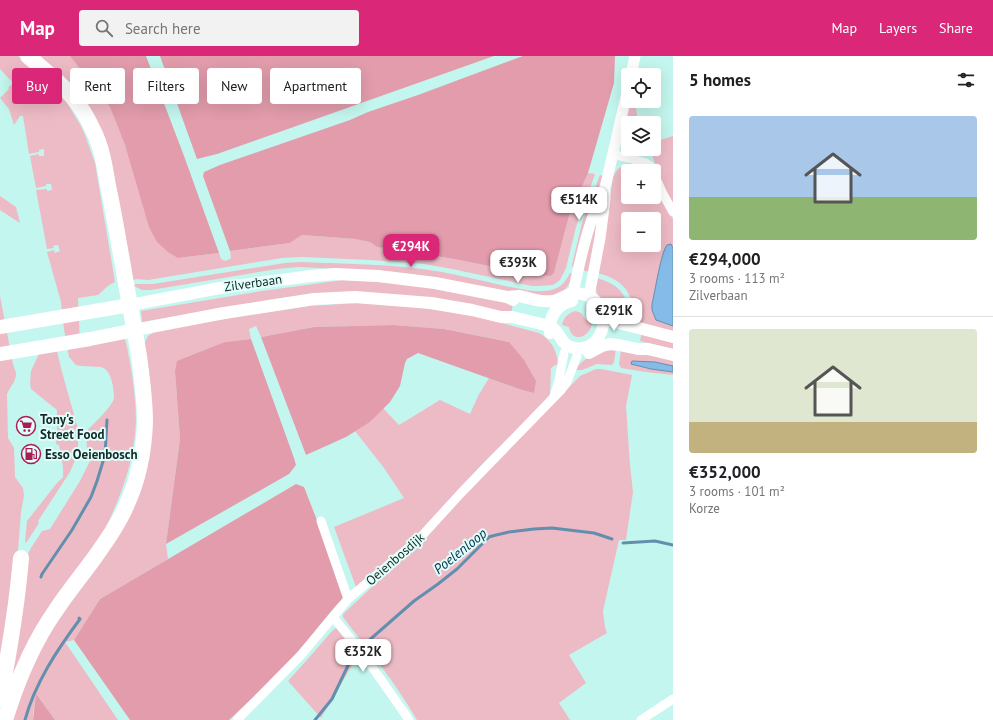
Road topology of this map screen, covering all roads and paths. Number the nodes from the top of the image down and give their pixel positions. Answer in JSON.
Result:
{"nodes":[{"id":1,"x":28,"y":56,"type":"edge"},
{"id":2,"x":635,"y":56,"type":"edge"},
{"id":3,"x":632,"y":68,"type":"edge"},
{"id":4,"x":623,"y":108,"type":"edge"},
{"id":5,"x":613,"y":154,"type":"junction"},
{"id":6,"x":647,"y":164,"type":"edge"},
{"id":7,"x":605,"y":188,"type":"junction"},
{"id":8,"x":661,"y":190,"type":"edge"},
{"id":9,"x":673,"y":212,"type":"edge"},
{"id":10,"x":589,"y":296,"type":"junction"},
{"id":11,"x":572,"y":297,"type":"junction"},
{"id":12,"x":557,"y":304,"type":"junction"},
{"id":13,"x":130,"y":305,"type":"junction"},
{"id":14,"x":604,"y":319,"type":"junction"},
{"id":15,"x":0,"y":327,"type":"edge"},
{"id":16,"x":550,"y":329,"type":"junction"},
{"id":17,"x":135,"y":330,"type":"junction"},
{"id":18,"x":673,"y":337,"type":"edge"},
{"id":19,"x":600,"y":342,"type":"junction"},
{"id":20,"x":564,"y":352,"type":"junction"},
{"id":21,"x":578,"y":352,"type":"junction"},
{"id":22,"x":0,"y":354,"type":"edge"},
{"id":23,"x":673,"y":355,"type":"edge"},
{"id":24,"x":553,"y":398,"type":"junction"},
{"id":25,"x":321,"y":520,"type":"dead end"},
{"id":26,"x":21,"y":558,"type":"dead end"},
{"id":27,"x":348,"y":599,"type":"junction"},
{"id":28,"x":333,"y":617,"type":"junction"},
{"id":29,"x":673,"y":699,"type":"edge"},
{"id":30,"x":0,"y":700,"type":"edge"},
{"id":31,"x":5,"y":720,"type":"edge"},
{"id":32,"x":237,"y":720,"type":"edge"},
{"id":33,"x":409,"y":720,"type":"edge"},
{"id":34,"x":641,"y":720,"type":"edge"}],
"edges":[{"from":1,"to":13,"type":"highway"},
{"from":2,"to":3,"type":"street"},
{"from":4,"to":5,"type":"street"},
{"from":5,"to":6,"type":"street"},
{"from":5,"to":7,"type":"street"},
{"from":7,"to":10,"type":"street"},
{"from":7,"to":11,"type":"street"},
{"from":8,"to":9,"type":"street"},
{"from":10,"to":11,"type":"main road"},
{"from":10,"to":14,"type":"main road"},
{"from":11,"to":12,"type":"main road"},
{"from":11,"to":14,"type":"main road"},
{"from":12,"to":13,"type":"main road","name":"Zilverbaan"},
{"from":12,"to":16,"type":"main road"},
{"from":13,"to":15,"type":"main road","name":"Zilverbaan"},
{"from":13,"to":17,"type":"highway"},
{"from":14,"to":18,"type":"main road"},
{"from":14,"to":19,"type":"main road"},
{"from":16,"to":17,"type":"main road","name":"Zilverbaan"},
{"from":16,"to":20,"type":"main road"},
{"from":16,"to":21,"type":"main road"},
{"from":17,"to":22,"type":"main road","name":"Zilverbaan"},
{"from":17,"to":31,"type":"highway"},
{"from":19,"to":21,"type":"main road"},
{"from":19,"to":23,"type":"main road"},
{"from":20,"to":21,"type":"main road"},
{"from":20,"to":24,"type":"street","name":"Oeienbosdijk"},
{"from":21,"to":24,"type":"street","name":"Oeienbosdijk"},
{"from":24,"to":27,"type":"street","name":"Oeienbosdijk"},
{"from":25,"to":27,"type":"street"},
{"from":26,"to":30,"type":"highway"},
{"from":27,"to":28,"type":"street","name":"Oeienbosdijk"},
{"from":28,"to":32,"type":"street","name":"Oeienbosdijk"},
{"from":28,"to":33,"type":"street"},
{"from":29,"to":34,"type":"street"}]}
